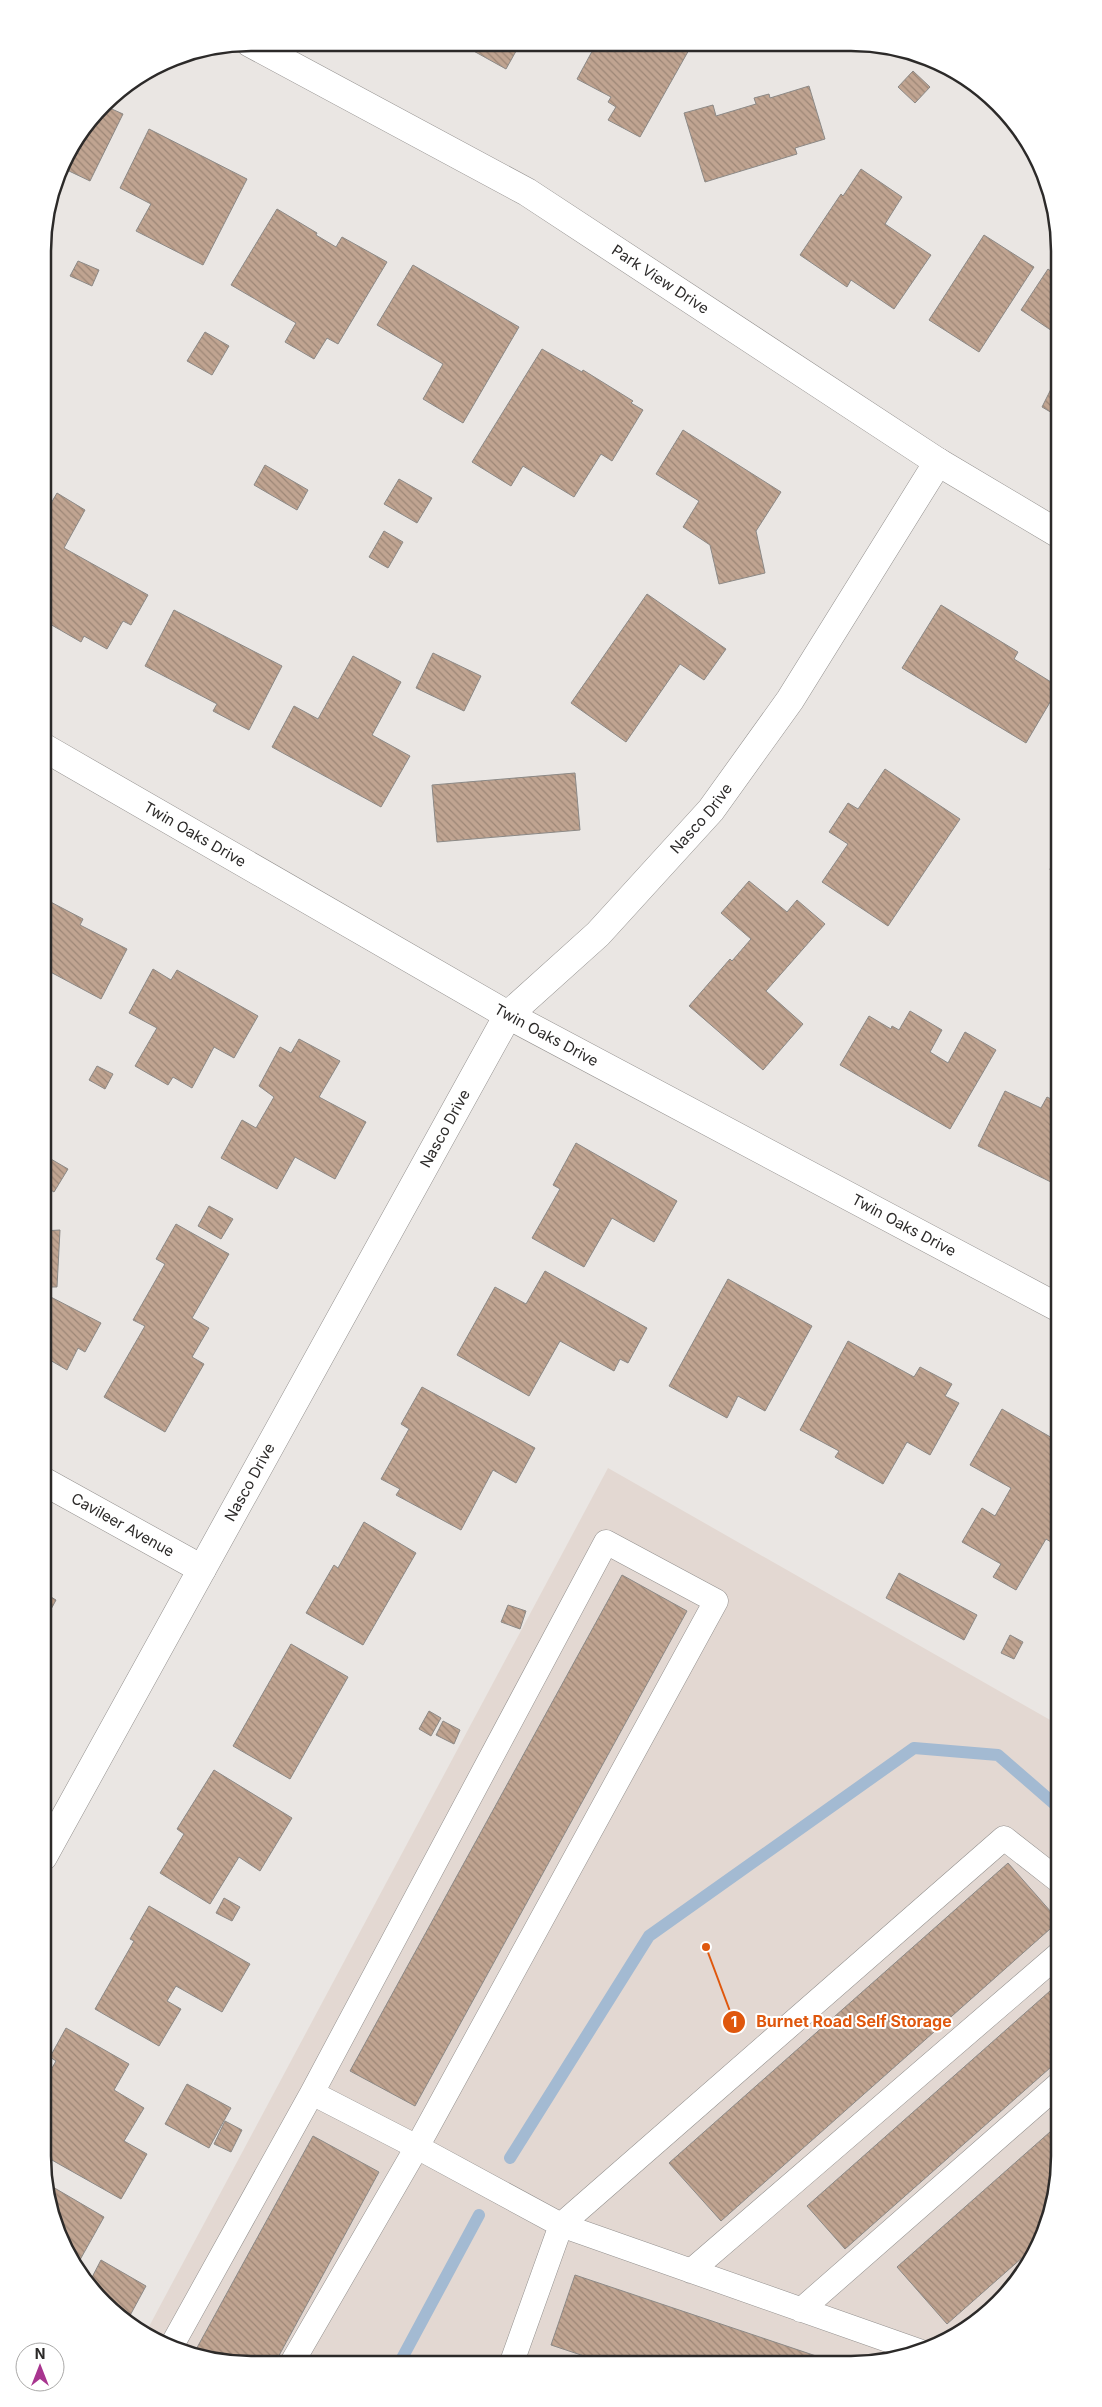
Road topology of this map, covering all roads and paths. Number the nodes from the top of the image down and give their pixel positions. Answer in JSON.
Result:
{"nodes":[{"id":1,"x":265,"y":51,"type":"edge"},
{"id":2,"x":938,"y":462,"type":"junction"},
{"id":3,"x":1051,"y":529,"type":"edge"},
{"id":4,"x":51,"y":752,"type":"edge"},
{"id":5,"x":508,"y":1015,"type":"junction"},
{"id":6,"x":1051,"y":1304,"type":"edge"},
{"id":7,"x":51,"y":1485,"type":"edge"},
{"id":8,"x":202,"y":1569,"type":"junction"},
{"id":9,"x":51,"y":1843,"type":"edge"},
{"id":10,"x":1051,"y":1875,"type":"edge"},
{"id":11,"x":1051,"y":1961,"type":"edge"},
{"id":12,"x":1051,"y":2091,"type":"edge"},
{"id":13,"x":312,"y":2093,"type":"junction"},
{"id":14,"x":418,"y":2147,"type":"junction"},
{"id":15,"x":561,"y":2226,"type":"junction"},
{"id":16,"x":691,"y":2271,"type":"junction"},
{"id":17,"x":801,"y":2310,"type":"junction"},
{"id":18,"x":174,"y":2341,"type":"edge"},
{"id":19,"x":908,"y":2347,"type":"edge"},
{"id":20,"x":296,"y":2356,"type":"edge"},
{"id":21,"x":521,"y":2356,"type":"edge"}],
"edges":[{"from":1,"to":2,"type":"street","name":"Park View Drive"},
{"from":2,"to":3,"type":"street","name":"Park View Drive"},
{"from":2,"to":5,"type":"street","name":"Nasco Drive"},
{"from":4,"to":5,"type":"street","name":"Twin Oaks Drive"},
{"from":5,"to":6,"type":"street","name":"Twin Oaks Drive"},
{"from":5,"to":8,"type":"street","name":"Nasco Drive"},
{"from":7,"to":8,"type":"street","name":"Cavileer Avenue"},
{"from":8,"to":9,"type":"street","name":"Nasco Drive"},
{"from":10,"to":15,"type":"lane"},
{"from":11,"to":16,"type":"lane"},
{"from":12,"to":17,"type":"lane"},
{"from":13,"to":14,"type":"lane"},
{"from":13,"to":14,"type":"lane"},
{"from":13,"to":18,"type":"lane"},
{"from":14,"to":15,"type":"lane"},
{"from":14,"to":20,"type":"lane"},
{"from":15,"to":16,"type":"lane"},
{"from":15,"to":21,"type":"lane"},
{"from":16,"to":17,"type":"lane"},
{"from":17,"to":19,"type":"lane"}]}
